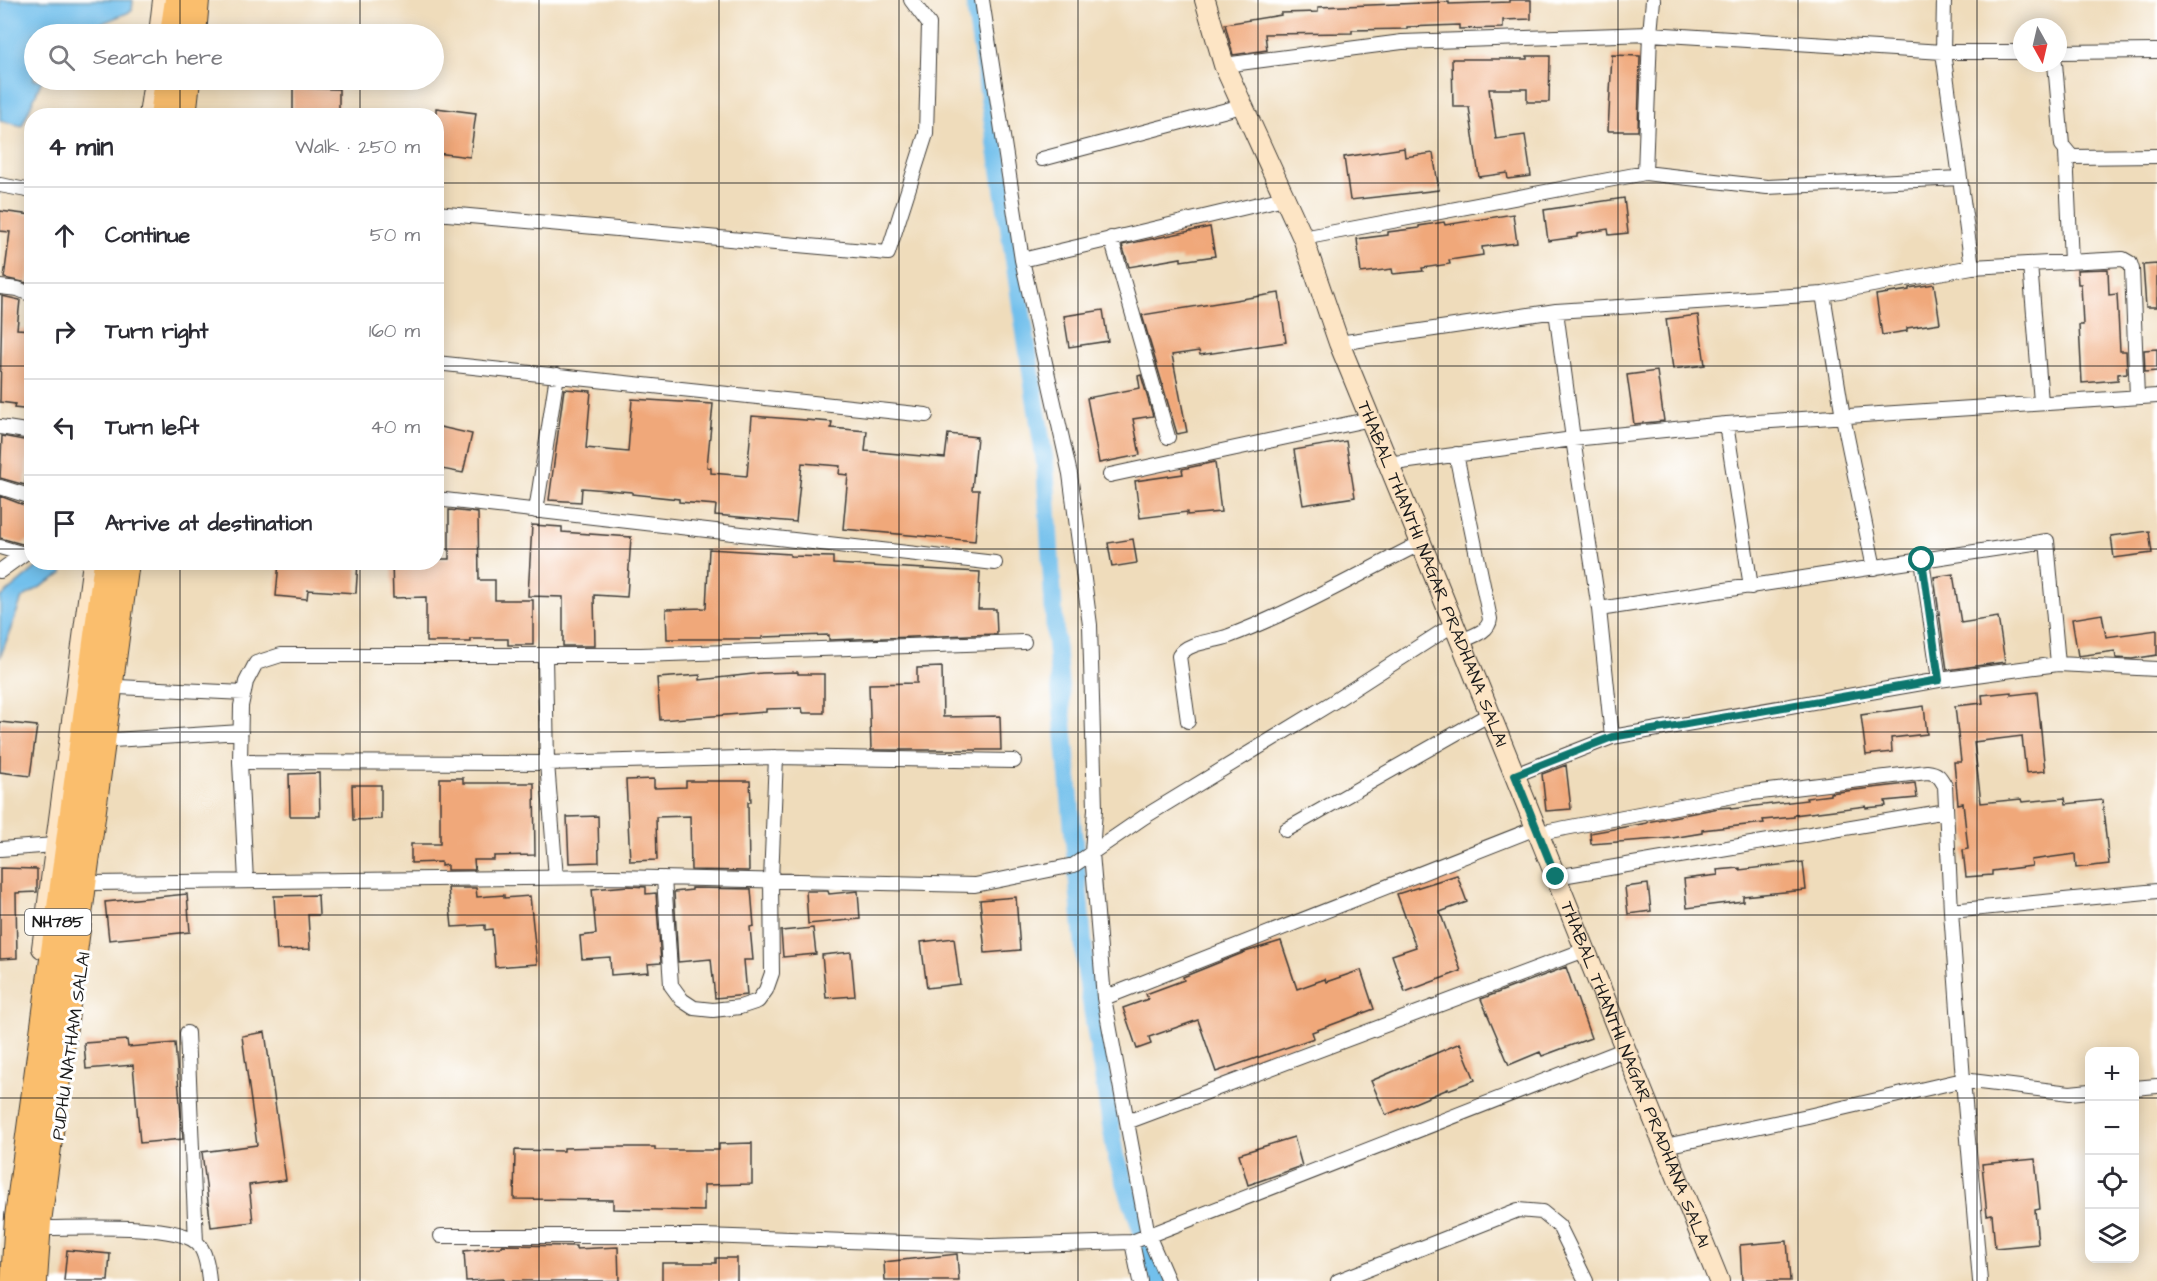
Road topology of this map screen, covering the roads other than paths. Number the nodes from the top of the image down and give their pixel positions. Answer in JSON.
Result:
{"nodes":[{"id":1,"x":163,"y":0,"type":"edge"},
{"id":2,"x":178,"y":0,"type":"edge"},
{"id":3,"x":196,"y":0,"type":"edge"},
{"id":4,"x":206,"y":0,"type":"edge"},
{"id":5,"x":911,"y":0,"type":"edge"},
{"id":6,"x":982,"y":0,"type":"edge"},
{"id":7,"x":1205,"y":0,"type":"edge"},
{"id":8,"x":1653,"y":0,"type":"edge"},
{"id":9,"x":1944,"y":0,"type":"edge"},
{"id":10,"x":160,"y":24,"type":"edge"},
{"id":11,"x":174,"y":24,"type":"edge"},
{"id":12,"x":194,"y":24,"type":"edge"},
{"id":13,"x":202,"y":24,"type":"edge"},
{"id":14,"x":1650,"y":34,"type":"junction"},
{"id":15,"x":2157,"y":51,"type":"edge"},
{"id":16,"x":1943,"y":52,"type":"junction"},
{"id":17,"x":2013,"y":52,"type":"edge"},
{"id":18,"x":2067,"y":52,"type":"edge"},
{"id":19,"x":1224,"y":64,"type":"junction"},
{"id":20,"x":2056,"y":72,"type":"edge"},
{"id":21,"x":153,"y":90,"type":"edge"},
{"id":22,"x":167,"y":90,"type":"edge"},
{"id":23,"x":186,"y":90,"type":"edge"},
{"id":24,"x":195,"y":90,"type":"edge"},
{"id":25,"x":1242,"y":106,"type":"junction"},
{"id":26,"x":150,"y":108,"type":"edge"},
{"id":27,"x":164,"y":108,"type":"edge"},
{"id":28,"x":184,"y":108,"type":"edge"},
{"id":29,"x":193,"y":108,"type":"edge"},
{"id":30,"x":2066,"y":152,"type":"junction"},
{"id":31,"x":2157,"y":156,"type":"edge"},
{"id":32,"x":1042,"y":159,"type":"dead end"},
{"id":33,"x":1645,"y":173,"type":"junction"},
{"id":34,"x":1960,"y":178,"type":"junction"},
{"id":35,"x":0,"y":185,"type":"edge"},
{"id":36,"x":24,"y":190,"type":"edge"},
{"id":37,"x":1284,"y":198,"type":"junction"},
{"id":38,"x":444,"y":214,"type":"edge"},
{"id":39,"x":1111,"y":238,"type":"junction"},
{"id":40,"x":1303,"y":238,"type":"junction"},
{"id":41,"x":1022,"y":260,"type":"junction"},
{"id":42,"x":2071,"y":262,"type":"junction"},
{"id":43,"x":2030,"y":264,"type":"junction"},
{"id":44,"x":1972,"y":267,"type":"junction"},
{"id":45,"x":0,"y":287,"type":"edge"},
{"id":46,"x":24,"y":291,"type":"edge"},
{"id":47,"x":1823,"y":294,"type":"junction"},
{"id":48,"x":1556,"y":311,"type":"junction"},
{"id":49,"x":1339,"y":343,"type":"junction"},
{"id":50,"x":444,"y":364,"type":"edge"},
{"id":51,"x":557,"y":375,"type":"junction"},
{"id":52,"x":2157,"y":396,"type":"edge"},
{"id":53,"x":2138,"y":397,"type":"junction"},
{"id":54,"x":2041,"y":402,"type":"junction"},
{"id":55,"x":926,"y":416,"type":"dead end"},
{"id":56,"x":1843,"y":417,"type":"junction"},
{"id":57,"x":1371,"y":419,"type":"junction"},
{"id":58,"x":1726,"y":424,"type":"junction"},
{"id":59,"x":0,"y":427,"type":"edge"},
{"id":60,"x":24,"y":431,"type":"edge"},
{"id":61,"x":1168,"y":437,"type":"dead end"},
{"id":62,"x":1573,"y":438,"type":"junction"},
{"id":63,"x":1456,"y":454,"type":"junction"},
{"id":64,"x":1387,"y":464,"type":"junction"},
{"id":65,"x":1110,"y":475,"type":"dead end"},
{"id":66,"x":0,"y":487,"type":"edge"},
{"id":67,"x":24,"y":494,"type":"edge"},
{"id":68,"x":444,"y":500,"type":"edge"},
{"id":69,"x":536,"y":511,"type":"junction"},
{"id":70,"x":1421,"y":543,"type":"junction"},
{"id":71,"x":0,"y":547,"type":"edge"},
{"id":72,"x":24,"y":550,"type":"edge"},
{"id":73,"x":24,"y":554,"type":"edge"},
{"id":74,"x":1922,"y":560,"type":"junction"},
{"id":75,"x":995,"y":563,"type":"dead end"},
{"id":76,"x":1874,"y":568,"type":"junction"},
{"id":77,"x":92,"y":570,"type":"edge"},
{"id":78,"x":106,"y":570,"type":"edge"},
{"id":79,"x":125,"y":570,"type":"edge"},
{"id":80,"x":135,"y":570,"type":"edge"},
{"id":81,"x":0,"y":571,"type":"edge"},
{"id":82,"x":1751,"y":587,"type":"junction"},
{"id":83,"x":1599,"y":609,"type":"junction"},
{"id":84,"x":1458,"y":632,"type":"junction"},
{"id":85,"x":1024,"y":642,"type":"dead end"},
{"id":86,"x":545,"y":656,"type":"junction"},
{"id":87,"x":2058,"y":664,"type":"junction"},
{"id":88,"x":2157,"y":669,"type":"edge"},
{"id":89,"x":1939,"y":680,"type":"junction"},
{"id":90,"x":118,"y":687,"type":"junction"},
{"id":91,"x":244,"y":693,"type":"junction"},
{"id":92,"x":1490,"y":714,"type":"junction"},
{"id":93,"x":1188,"y":721,"type":"dead end"},
{"id":94,"x":241,"y":732,"type":"junction"},
{"id":95,"x":1612,"y":737,"type":"junction"},
{"id":96,"x":113,"y":740,"type":"junction"},
{"id":97,"x":776,"y":757,"type":"junction"},
{"id":98,"x":1014,"y":761,"type":"dead end"},
{"id":99,"x":240,"y":762,"type":"junction"},
{"id":100,"x":548,"y":763,"type":"junction"},
{"id":101,"x":1515,"y":775,"type":"junction"},
{"id":102,"x":1946,"y":810,"type":"junction"},
{"id":103,"x":1286,"y":830,"type":"dead end"},
{"id":104,"x":1537,"y":831,"type":"junction"},
{"id":105,"x":55,"y":845,"type":"junction"},
{"id":106,"x":0,"y":849,"type":"edge"},
{"id":107,"x":1092,"y":853,"type":"junction"},
{"id":108,"x":1556,"y":877,"type":"junction"},
{"id":109,"x":556,"y":878,"type":"junction"},
{"id":110,"x":664,"y":878,"type":"junction"},
{"id":111,"x":771,"y":880,"type":"junction"},
{"id":112,"x":246,"y":881,"type":"junction"},
{"id":113,"x":93,"y":883,"type":"junction"},
{"id":114,"x":2157,"y":891,"type":"edge"},
{"id":115,"x":1951,"y":910,"type":"junction"},
{"id":116,"x":1586,"y":950,"type":"junction"},
{"id":117,"x":1104,"y":998,"type":"junction"},
{"id":118,"x":187,"y":1034,"type":"dead end"},
{"id":119,"x":1626,"y":1049,"type":"junction"},
{"id":120,"x":1963,"y":1080,"type":"junction"},
{"id":121,"x":2157,"y":1086,"type":"edge"},
{"id":122,"x":2139,"y":1088,"type":"edge"},
{"id":123,"x":2085,"y":1092,"type":"edge"},
{"id":124,"x":1127,"y":1122,"type":"junction"},
{"id":125,"x":1665,"y":1146,"type":"junction"},
{"id":126,"x":48,"y":1228,"type":"junction"},
{"id":127,"x":1147,"y":1235,"type":"junction"},
{"id":128,"x":441,"y":1236,"type":"dead end"},
{"id":129,"x":1132,"y":1241,"type":"junction"},
{"id":130,"x":196,"y":1242,"type":"junction"},
{"id":131,"x":16,"y":1252,"type":"junction"},
{"id":132,"x":1365,"y":1276,"type":"edge"},
{"id":133,"x":1,"y":1281,"type":"edge"},
{"id":134,"x":6,"y":1281,"type":"edge"},
{"id":135,"x":14,"y":1281,"type":"edge"},
{"id":136,"x":34,"y":1281,"type":"edge"},
{"id":137,"x":45,"y":1281,"type":"edge"},
{"id":138,"x":209,"y":1281,"type":"edge"},
{"id":139,"x":1140,"y":1281,"type":"edge"},
{"id":140,"x":1168,"y":1281,"type":"edge"},
{"id":141,"x":1338,"y":1281,"type":"edge"},
{"id":142,"x":1586,"y":1281,"type":"edge"},
{"id":143,"x":1719,"y":1281,"type":"edge"},
{"id":144,"x":1980,"y":1281,"type":"edge"}],
"edges":[{"from":1,"to":10,"type":"main road"},
{"from":2,"to":11,"type":"highway"},
{"from":3,"to":12,"type":"highway"},
{"from":4,"to":13,"type":"main road"},
{"from":5,"to":38,"type":"street"},
{"from":6,"to":41,"type":"street"},
{"from":7,"to":19,"type":"main road","name":"THABAL THANTHI NAGAR PRADHANA SALAI"},
{"from":8,"to":14,"type":"street"},
{"from":9,"to":16,"type":"street"},
{"from":14,"to":16,"type":"street"},
{"from":14,"to":19,"type":"street"},
{"from":14,"to":33,"type":"street"},
{"from":15,"to":18,"type":"street"},
{"from":16,"to":17,"type":"street"},
{"from":16,"to":34,"type":"street"},
{"from":19,"to":25,"type":"main road","name":"THABAL THANTHI NAGAR PRADHANA SALAI"},
{"from":20,"to":30,"type":"street"},
{"from":21,"to":26,"type":"main road"},
{"from":22,"to":27,"type":"highway"},
{"from":23,"to":28,"type":"highway"},
{"from":24,"to":29,"type":"main road"},
{"from":25,"to":32,"type":"street"},
{"from":25,"to":37,"type":"main road","name":"THABAL THANTHI NAGAR PRADHANA SALAI"},
{"from":30,"to":31,"type":"street"},
{"from":30,"to":42,"type":"street"},
{"from":33,"to":34,"type":"street"},
{"from":33,"to":40,"type":"street"},
{"from":34,"to":44,"type":"street"},
{"from":35,"to":36,"type":"street"},
{"from":37,"to":39,"type":"street"},
{"from":37,"to":40,"type":"main road","name":"THABAL THANTHI NAGAR PRADHANA SALAI"},
{"from":39,"to":41,"type":"street"},
{"from":39,"to":61,"type":"street"},
{"from":40,"to":49,"type":"main road","name":"THABAL THANTHI NAGAR PRADHANA SALAI"},
{"from":41,"to":107,"type":"street"},
{"from":42,"to":43,"type":"street"},
{"from":42,"to":53,"type":"street"},
{"from":43,"to":44,"type":"street"},
{"from":43,"to":54,"type":"street"},
{"from":44,"to":47,"type":"street"},
{"from":45,"to":46,"type":"street"},
{"from":47,"to":48,"type":"street"},
{"from":47,"to":56,"type":"street"},
{"from":48,"to":49,"type":"street"},
{"from":48,"to":62,"type":"street"},
{"from":49,"to":57,"type":"main road","name":"THABAL THANTHI NAGAR PRADHANA SALAI"},
{"from":50,"to":51,"type":"street"},
{"from":51,"to":55,"type":"street"},
{"from":51,"to":69,"type":"street"},
{"from":52,"to":53,"type":"street"},
{"from":53,"to":54,"type":"street"},
{"from":54,"to":56,"type":"street"},
{"from":56,"to":58,"type":"street"},
{"from":56,"to":76,"type":"street"},
{"from":57,"to":64,"type":"main road","name":"THABAL THANTHI NAGAR PRADHANA SALAI"},
{"from":57,"to":65,"type":"street"},
{"from":58,"to":62,"type":"street"},
{"from":58,"to":82,"type":"street"},
{"from":59,"to":60,"type":"street"},
{"from":62,"to":63,"type":"street"},
{"from":62,"to":83,"type":"street"},
{"from":63,"to":64,"type":"street"},
{"from":63,"to":84,"type":"street"},
{"from":64,"to":70,"type":"main road","name":"THABAL THANTHI NAGAR PRADHANA SALAI"},
{"from":66,"to":67,"type":"street"},
{"from":68,"to":69,"type":"street"},
{"from":69,"to":75,"type":"street"},
{"from":70,"to":84,"type":"main road","name":"THABAL THANTHI NAGAR PRADHANA SALAI"},
{"from":70,"to":93,"type":"street"},
{"from":71,"to":72,"type":"street"},
{"from":73,"to":81,"type":"street"},
{"from":74,"to":76,"type":"street"},
{"from":74,"to":87,"type":"street"},
{"from":74,"to":89,"type":"street"},
{"from":76,"to":82,"type":"street"},
{"from":77,"to":105,"type":"main road"},
{"from":78,"to":131,"type":"highway","number":"NH785"},
{"from":79,"to":136,"type":"highway","number":"NH785"},
{"from":80,"to":90,"type":"main road","name":"PUDHU NATHAM SALAI"},
{"from":82,"to":83,"type":"street"},
{"from":83,"to":95,"type":"street"},
{"from":84,"to":92,"type":"main road","name":"THABAL THANTHI NAGAR PRADHANA SALAI"},
{"from":84,"to":107,"type":"street"},
{"from":85,"to":86,"type":"street"},
{"from":86,"to":91,"type":"street"},
{"from":86,"to":100,"type":"street"},
{"from":87,"to":88,"type":"street"},
{"from":87,"to":89,"type":"street"},
{"from":89,"to":95,"type":"street"},
{"from":90,"to":91,"type":"street"},
{"from":90,"to":96,"type":"main road","name":"PUDHU NATHAM SALAI"},
{"from":91,"to":94,"type":"street"},
{"from":92,"to":101,"type":"main road","name":"THABAL THANTHI NAGAR PRADHANA SALAI"},
{"from":92,"to":103,"type":"street"},
{"from":94,"to":96,"type":"street"},
{"from":94,"to":99,"type":"street"},
{"from":95,"to":101,"type":"street"},
{"from":96,"to":113,"type":"main road","name":"PUDHU NATHAM SALAI"},
{"from":97,"to":98,"type":"street"},
{"from":97,"to":100,"type":"street"},
{"from":97,"to":111,"type":"street"},
{"from":99,"to":100,"type":"street"},
{"from":99,"to":112,"type":"street"},
{"from":100,"to":109,"type":"street"},
{"from":101,"to":104,"type":"main road","name":"THABAL THANTHI NAGAR PRADHANA SALAI"},
{"from":102,"to":104,"type":"street"},
{"from":102,"to":108,"type":"street"},
{"from":102,"to":115,"type":"street"},
{"from":104,"to":108,"type":"main road","name":"THABAL THANTHI NAGAR PRADHANA SALAI"},
{"from":104,"to":117,"type":"street"},
{"from":105,"to":106,"type":"street"},
{"from":105,"to":133,"type":"main road"},
{"from":107,"to":111,"type":"street"},
{"from":107,"to":117,"type":"street"},
{"from":108,"to":116,"type":"main road","name":"THABAL THANTHI NAGAR PRADHANA SALAI"},
{"from":109,"to":110,"type":"street"},
{"from":109,"to":112,"type":"street"},
{"from":110,"to":111,"type":"street"},
{"from":110,"to":111,"type":"street"},
{"from":112,"to":113,"type":"street"},
{"from":113,"to":126,"type":"main road","name":"PUDHU NATHAM SALAI"},
{"from":114,"to":115,"type":"street"},
{"from":115,"to":120,"type":"street"},
{"from":116,"to":119,"type":"main road","name":"THABAL THANTHI NAGAR PRADHANA SALAI"},
{"from":116,"to":124,"type":"street"},
{"from":117,"to":124,"type":"street"},
{"from":118,"to":130,"type":"street"},
{"from":119,"to":125,"type":"main road","name":"THABAL THANTHI NAGAR PRADHANA SALAI"},
{"from":119,"to":127,"type":"street"},
{"from":120,"to":123,"type":"street"},
{"from":120,"to":125,"type":"street"},
{"from":120,"to":144,"type":"street"},
{"from":121,"to":122,"type":"street"},
{"from":124,"to":127,"type":"street"},
{"from":125,"to":143,"type":"main road","name":"THABAL THANTHI NAGAR PRADHANA SALAI"},
{"from":126,"to":130,"type":"street"},
{"from":126,"to":137,"type":"main road","name":"PUDHU NATHAM SALAI"},
{"from":127,"to":129,"type":"street"},
{"from":127,"to":140,"type":"street"},
{"from":128,"to":129,"type":"street"},
{"from":129,"to":139,"type":"street"},
{"from":130,"to":138,"type":"street"},
{"from":131,"to":134,"type":"highway"},
{"from":131,"to":135,"type":"highway","number":"NH785"},
{"from":132,"to":141,"type":"street"},
{"from":132,"to":142,"type":"street"}]}
